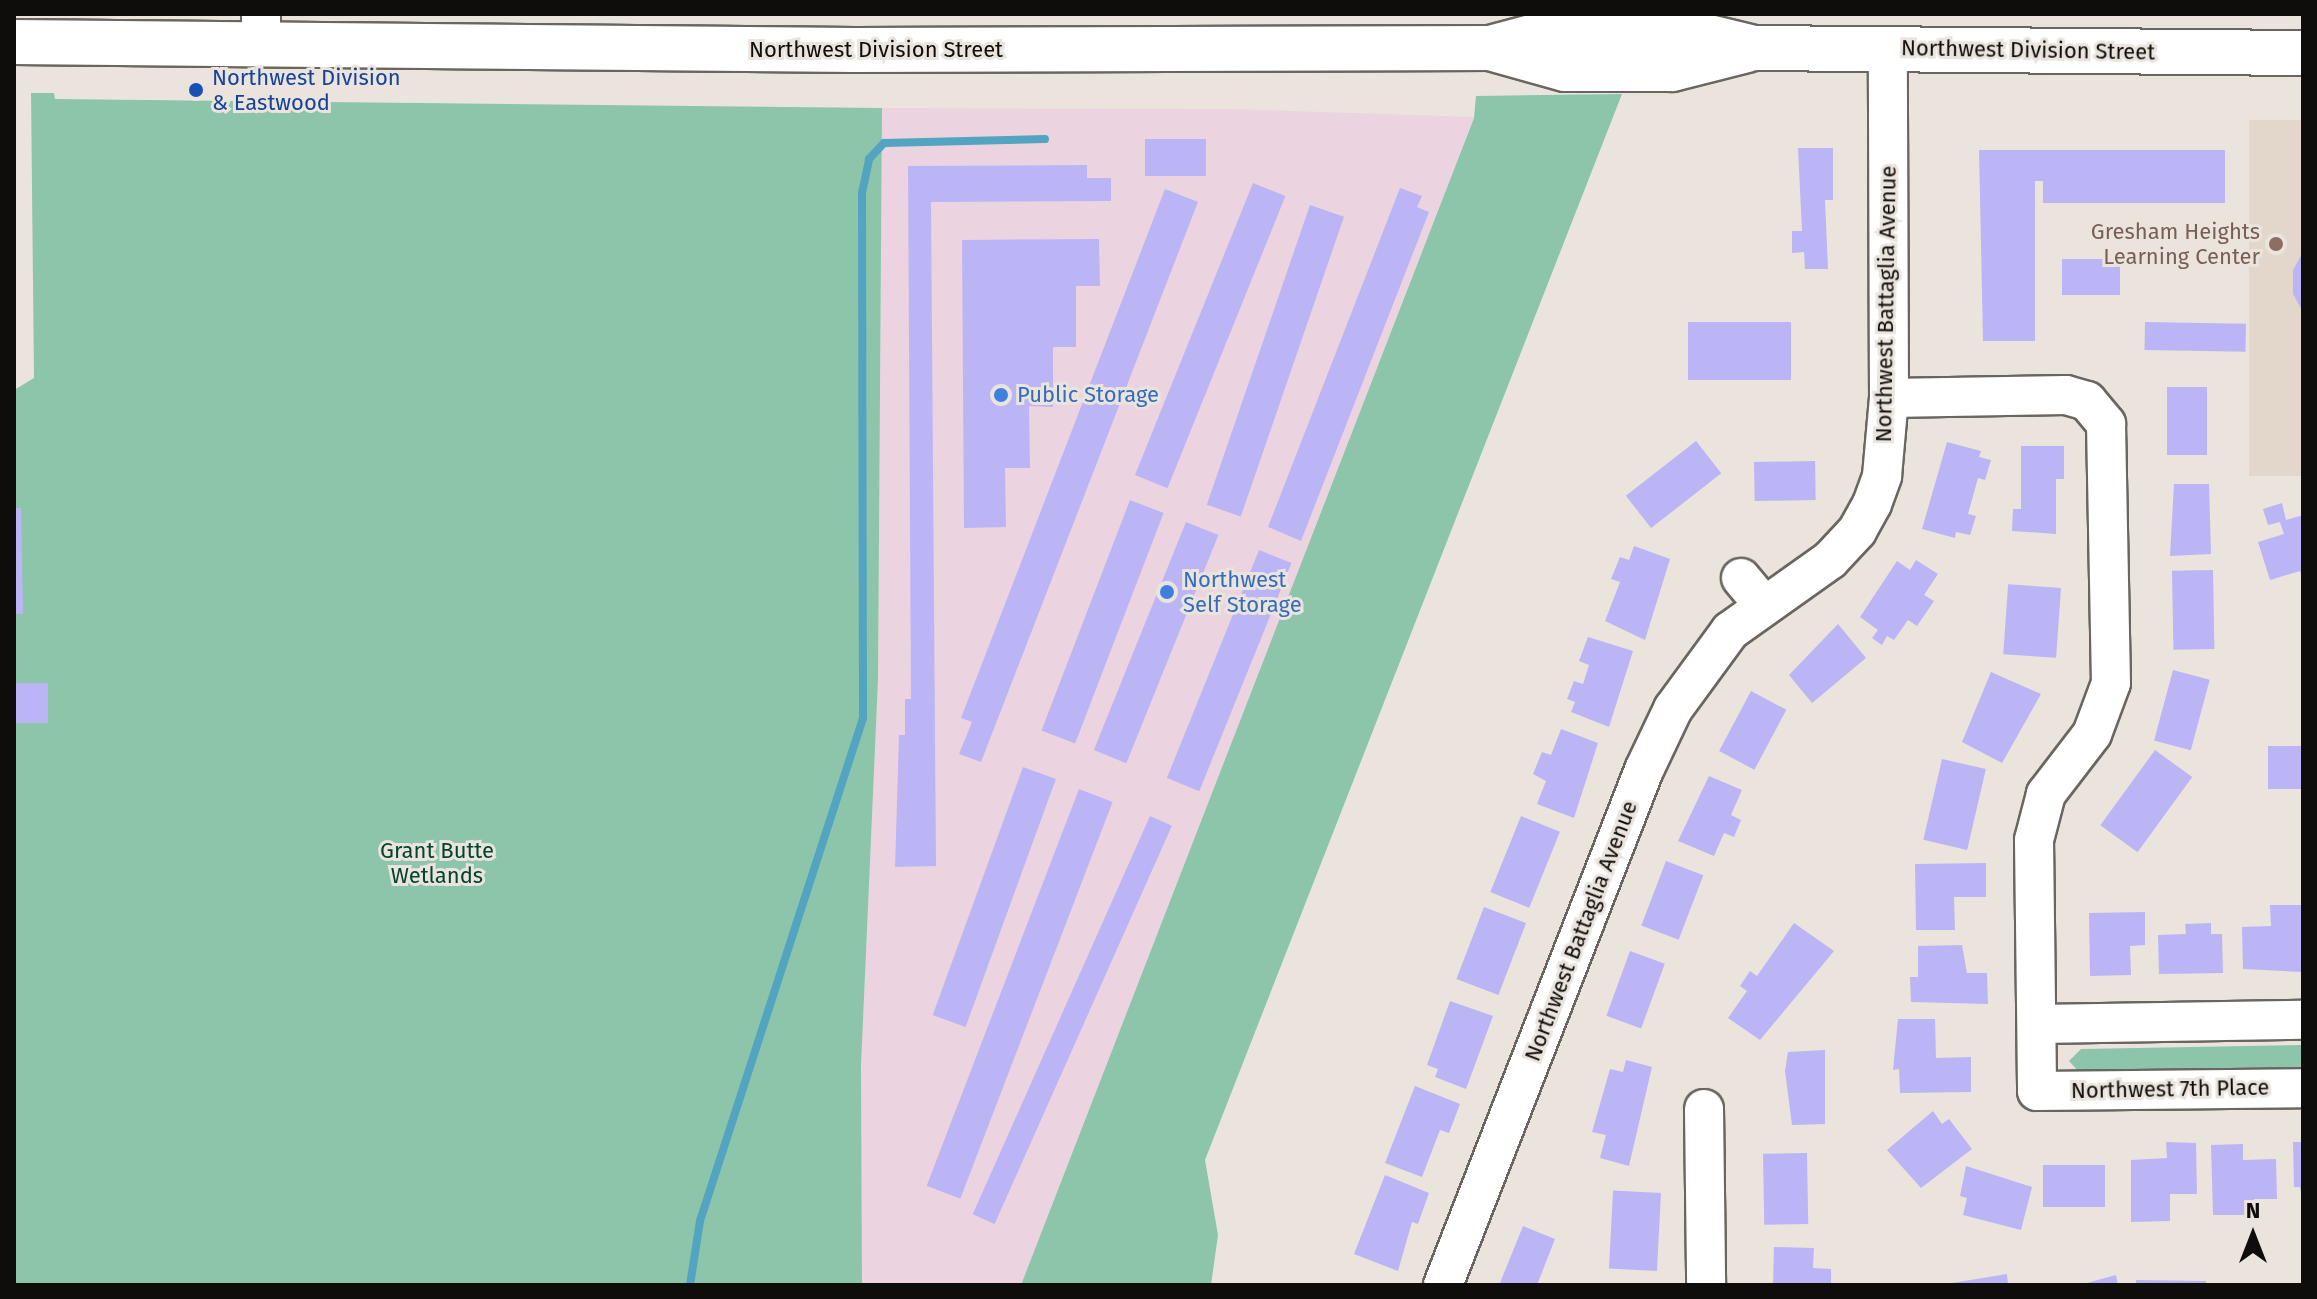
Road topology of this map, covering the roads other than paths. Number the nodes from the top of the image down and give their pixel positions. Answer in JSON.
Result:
{"nodes":[{"id":1,"x":261,"y":29,"type":"edge"},
{"id":2,"x":14,"y":42,"type":"edge"},
{"id":3,"x":1888,"y":48,"type":"junction"},
{"id":4,"x":2303,"y":53,"type":"edge"},
{"id":5,"x":1889,"y":398,"type":"junction"},
{"id":6,"x":2303,"y":1020,"type":"edge"},
{"id":7,"x":2038,"y":1024,"type":"junction"},
{"id":8,"x":2303,"y":1088,"type":"edge"},
{"id":9,"x":1704,"y":1109,"type":"dead end"},
{"id":10,"x":1443,"y":1285,"type":"edge"},
{"id":11,"x":1706,"y":1285,"type":"edge"}],
"edges":[{"from":1,"to":2,"type":"main road","name":"Northwest Division Street"},
{"from":1,"to":3,"type":"main road","name":"Northwest Division Street"},
{"from":3,"to":4,"type":"main road","name":"Northwest Division Street"},
{"from":3,"to":5,"type":"street","name":"Northwest Battaglia Avenue"},
{"from":5,"to":7,"type":"street"},
{"from":5,"to":10,"type":"street","name":"Northwest Battaglia Avenue"},
{"from":6,"to":7,"type":"street"},
{"from":7,"to":8,"type":"street","name":"Northwest 7th Place"},
{"from":9,"to":11,"type":"street"}]}
